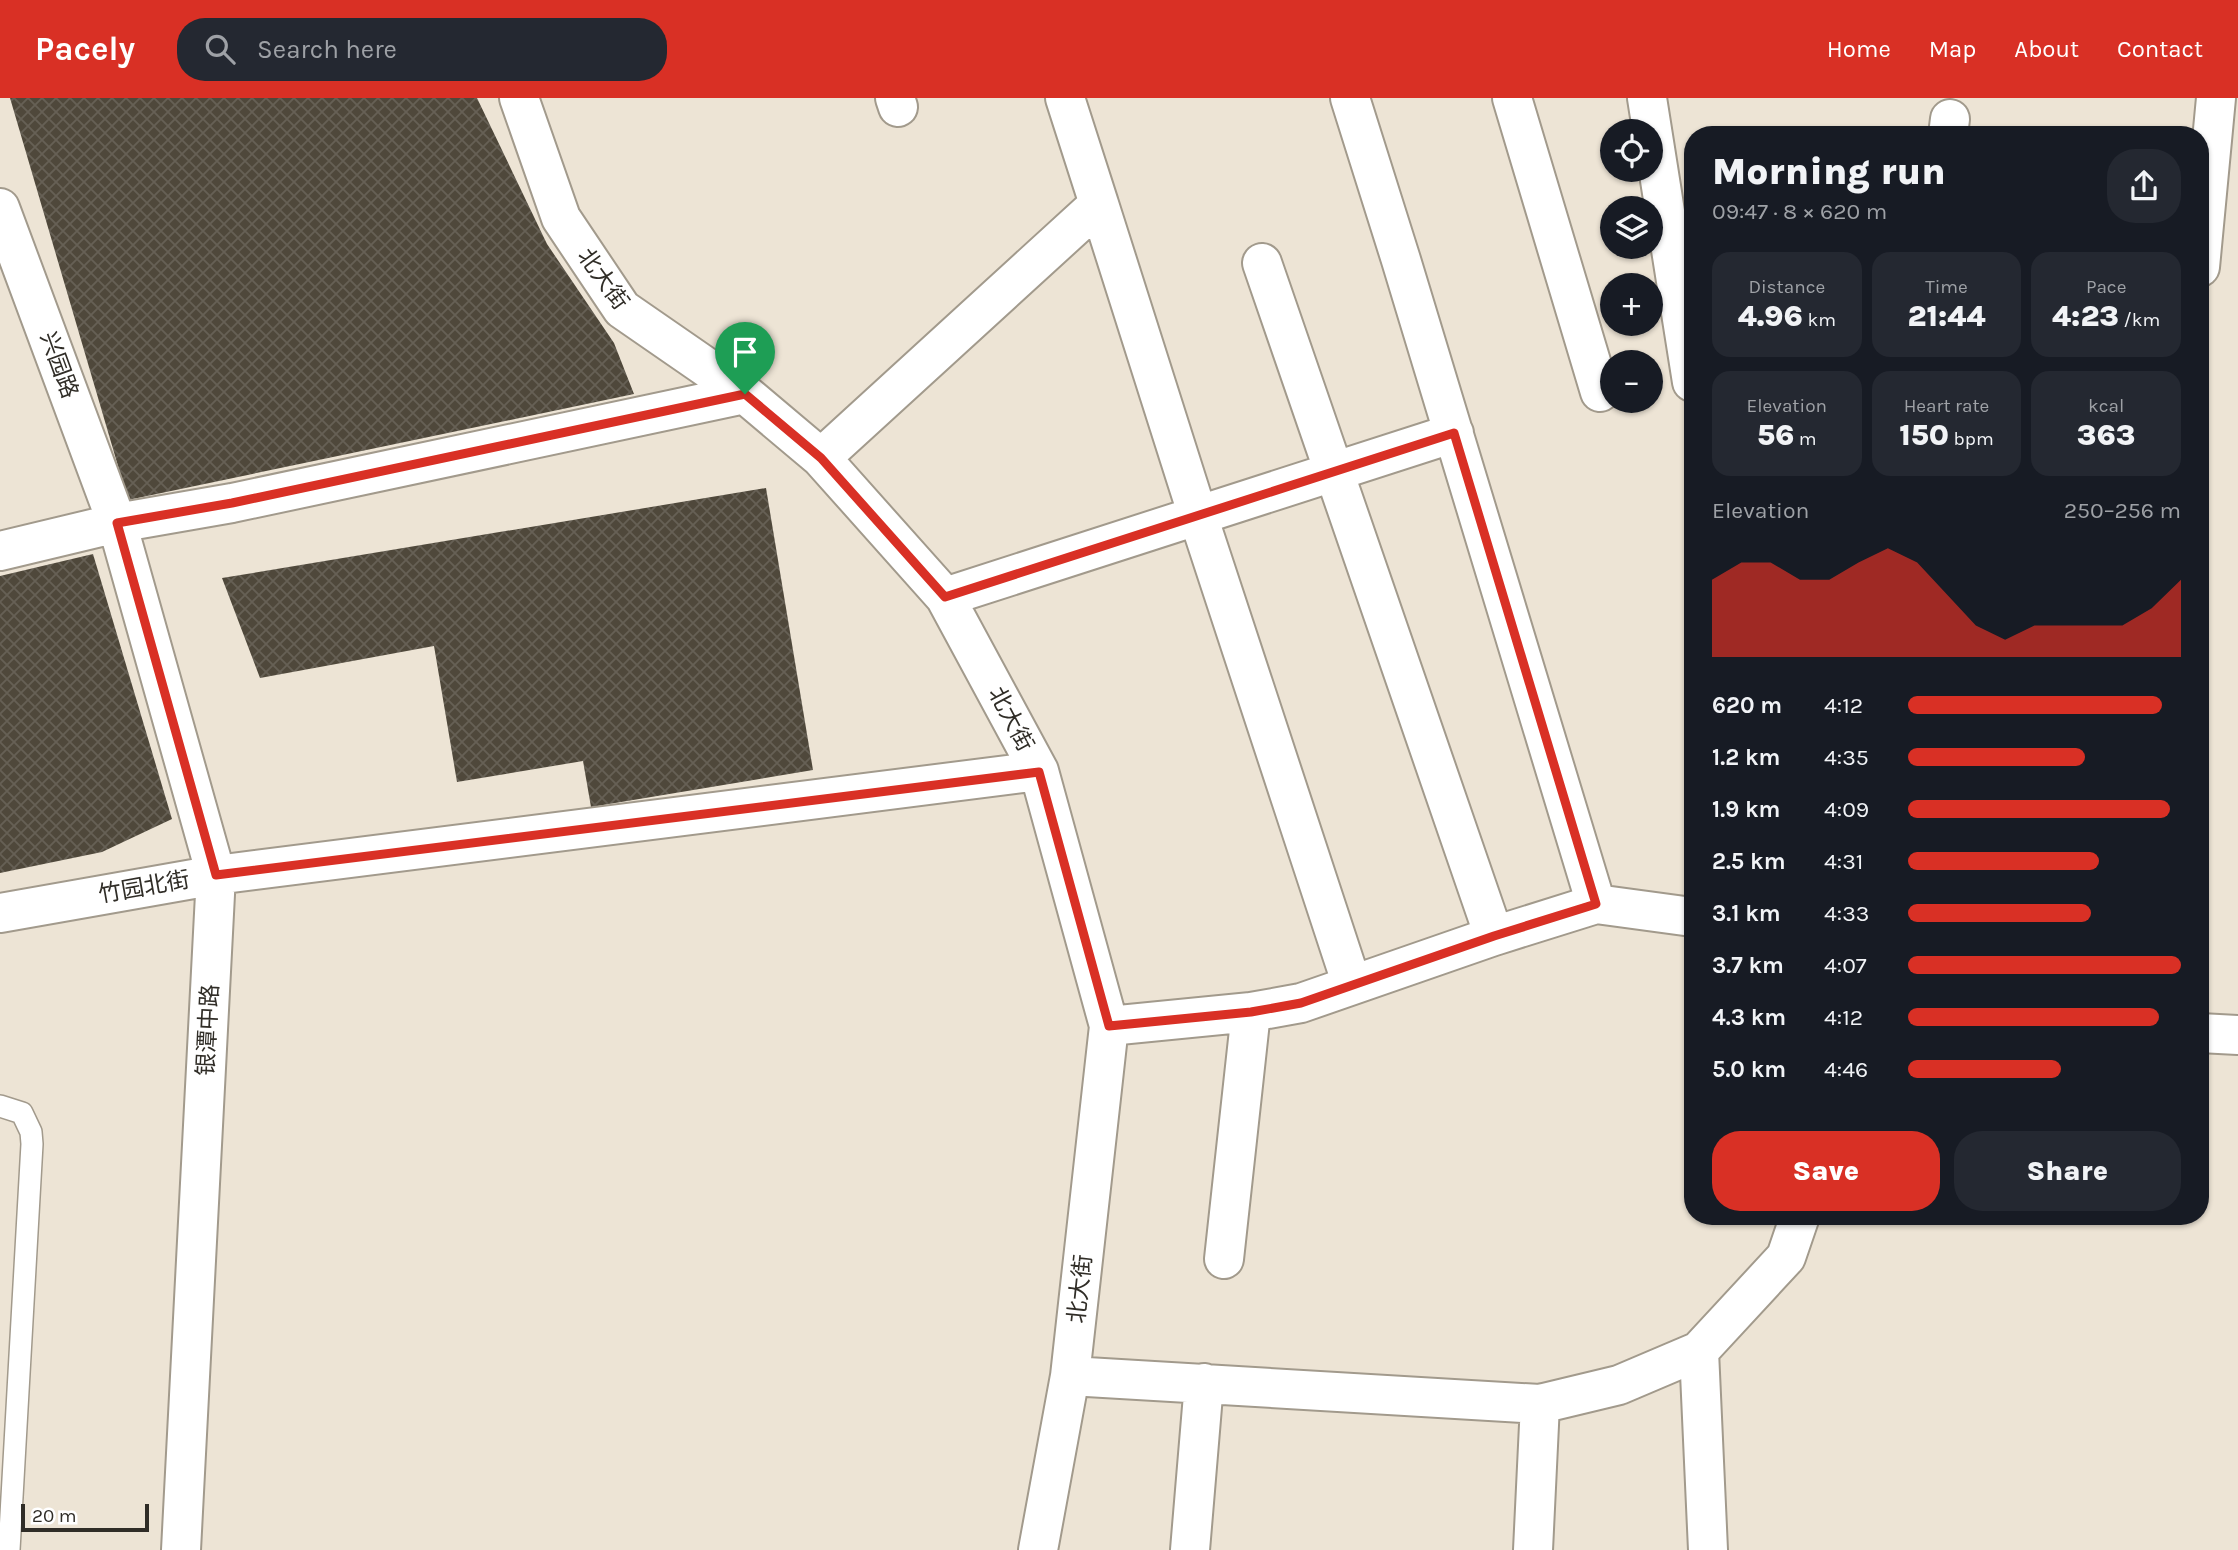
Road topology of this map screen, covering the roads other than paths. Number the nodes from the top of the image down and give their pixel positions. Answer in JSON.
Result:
{"nodes":[{"id":1,"x":519,"y":98,"type":"edge"},
{"id":2,"x":1065,"y":98,"type":"edge"},
{"id":3,"x":1350,"y":98,"type":"edge"},
{"id":4,"x":1512,"y":98,"type":"edge"},
{"id":5,"x":1647,"y":98,"type":"edge"},
{"id":6,"x":2216,"y":98,"type":"edge"},
{"id":7,"x":2209,"y":172,"type":"edge"},
{"id":8,"x":1099,"y":204,"type":"junction"},
{"id":9,"x":0,"y":208,"type":"edge"},
{"id":10,"x":1262,"y":263,"type":"dead end"},
{"id":11,"x":1684,"y":332,"type":"edge"},
{"id":12,"x":1600,"y":392,"type":"dead end"},
{"id":13,"x":745,"y":394,"type":"junction"},
{"id":14,"x":1454,"y":433,"type":"junction"},
{"id":15,"x":821,"y":458,"type":"junction"},
{"id":16,"x":1334,"y":472,"type":"junction"},
{"id":17,"x":1198,"y":516,"type":"junction"},
{"id":18,"x":117,"y":523,"type":"junction"},
{"id":19,"x":0,"y":551,"type":"edge"},
{"id":20,"x":945,"y":597,"type":"junction"},
{"id":21,"x":1039,"y":772,"type":"junction"},
{"id":22,"x":216,"y":875,"type":"junction"},
{"id":23,"x":1596,"y":904,"type":"junction"},
{"id":24,"x":0,"y":913,"type":"edge"},
{"id":25,"x":1684,"y":916,"type":"edge"},
{"id":26,"x":1494,"y":936,"type":"junction"},
{"id":27,"x":1352,"y":985,"type":"junction"},
{"id":28,"x":1251,"y":1012,"type":"junction"},
{"id":29,"x":1109,"y":1026,"type":"junction"},
{"id":30,"x":2209,"y":1033,"type":"edge"},
{"id":31,"x":2238,"y":1035,"type":"edge"},
{"id":32,"x":0,"y":1107,"type":"edge"},
{"id":33,"x":1797,"y":1225,"type":"edge"},
{"id":34,"x":1224,"y":1259,"type":"dead end"},
{"id":35,"x":1699,"y":1350,"type":"junction"},
{"id":36,"x":1070,"y":1376,"type":"junction"},
{"id":37,"x":1204,"y":1383,"type":"junction"},
{"id":38,"x":1540,"y":1404,"type":"junction"},
{"id":39,"x":9,"y":1550,"type":"edge"},
{"id":40,"x":181,"y":1550,"type":"edge"},
{"id":41,"x":1038,"y":1550,"type":"edge"},
{"id":42,"x":1190,"y":1550,"type":"edge"},
{"id":43,"x":1533,"y":1550,"type":"edge"},
{"id":44,"x":1708,"y":1550,"type":"edge"}],
"edges":[{"from":1,"to":13,"type":"street","name":"北大街"},
{"from":2,"to":8,"type":"street"},
{"from":3,"to":14,"type":"street"},
{"from":4,"to":12,"type":"street"},
{"from":5,"to":11,"type":"street"},
{"from":6,"to":7,"type":"street"},
{"from":8,"to":15,"type":"street"},
{"from":8,"to":17,"type":"street"},
{"from":9,"to":18,"type":"street","name":"兴园路"},
{"from":10,"to":16,"type":"street"},
{"from":13,"to":15,"type":"street","name":"北大街"},
{"from":13,"to":18,"type":"street"},
{"from":14,"to":16,"type":"street"},
{"from":14,"to":23,"type":"street"},
{"from":15,"to":20,"type":"street","name":"北大街"},
{"from":16,"to":17,"type":"street"},
{"from":16,"to":26,"type":"street"},
{"from":17,"to":20,"type":"street"},
{"from":17,"to":27,"type":"street"},
{"from":18,"to":19,"type":"street"},
{"from":18,"to":22,"type":"street","name":"银潭中路"},
{"from":20,"to":21,"type":"street","name":"北大街"},
{"from":21,"to":22,"type":"street","name":"竹园北街"},
{"from":21,"to":29,"type":"street","name":"北大街"},
{"from":22,"to":24,"type":"street","name":"竹园北街"},
{"from":22,"to":40,"type":"street","name":"银潭中路"},
{"from":23,"to":25,"type":"street"},
{"from":23,"to":26,"type":"street"},
{"from":26,"to":27,"type":"street"},
{"from":27,"to":28,"type":"street"},
{"from":28,"to":29,"type":"street"},
{"from":28,"to":34,"type":"street"},
{"from":29,"to":36,"type":"street","name":"北大街"},
{"from":30,"to":31,"type":"street"},
{"from":32,"to":39,"type":"lane"},
{"from":33,"to":35,"type":"street"},
{"from":35,"to":38,"type":"street"},
{"from":35,"to":44,"type":"street"},
{"from":36,"to":37,"type":"street"},
{"from":36,"to":41,"type":"street","name":"北大街"},
{"from":37,"to":38,"type":"street"},
{"from":37,"to":42,"type":"street"},
{"from":38,"to":43,"type":"street"}]}
